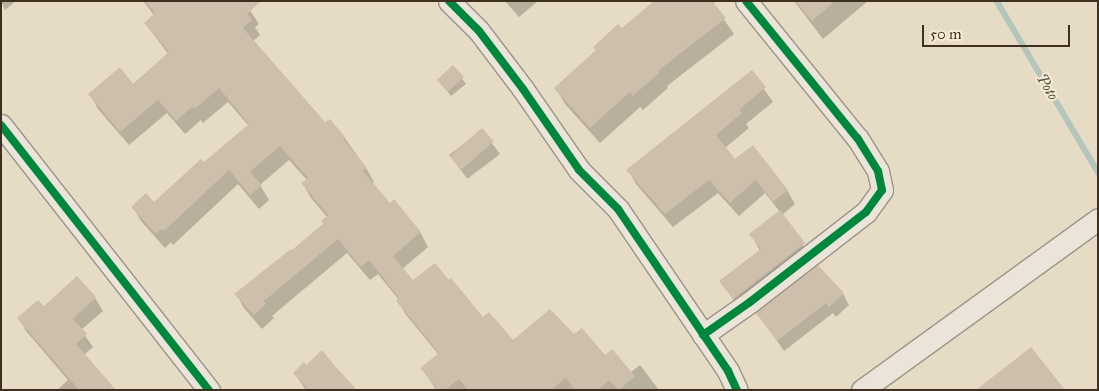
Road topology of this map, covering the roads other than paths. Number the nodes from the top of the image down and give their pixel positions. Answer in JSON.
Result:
{"nodes":[{"id":1,"x":449,"y":1,"type":"edge"},
{"id":2,"x":746,"y":1,"type":"edge"},
{"id":3,"x":1,"y":125,"type":"edge"},
{"id":4,"x":1098,"y":219,"type":"edge"},
{"id":5,"x":703,"y":335,"type":"junction"},
{"id":6,"x":209,"y":390,"type":"edge"},
{"id":7,"x":737,"y":390,"type":"edge"},
{"id":8,"x":862,"y":390,"type":"edge"}],
"edges":[{"from":1,"to":5,"type":"street"},
{"from":2,"to":5,"type":"street"},
{"from":3,"to":6,"type":"street"},
{"from":4,"to":8,"type":"street"},
{"from":5,"to":7,"type":"street"}]}
